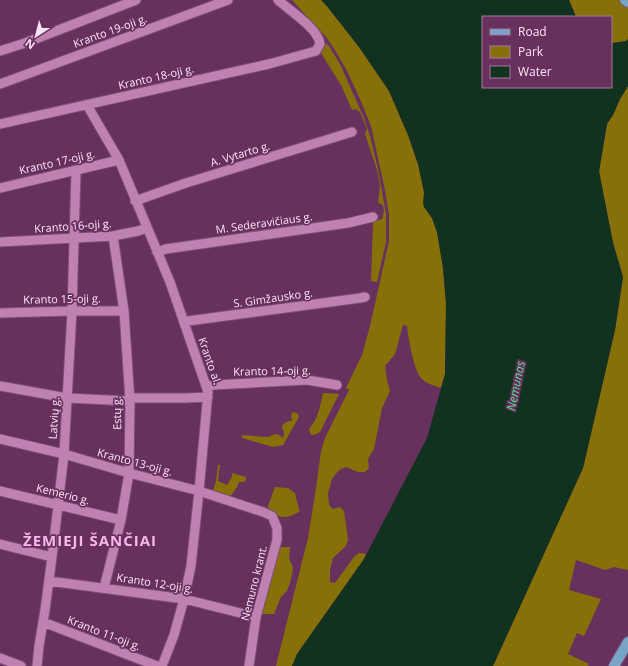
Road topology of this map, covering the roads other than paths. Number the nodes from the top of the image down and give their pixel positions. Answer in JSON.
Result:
{"nodes":[{"id":1,"x":136,"y":0,"type":"edge"},
{"id":2,"x":228,"y":0,"type":"edge"},
{"id":3,"x":278,"y":0,"type":"edge"},
{"id":4,"x":625,"y":0,"type":"edge"},
{"id":5,"x":628,"y":2,"type":"edge"},
{"id":6,"x":0,"y":51,"type":"edge"},
{"id":7,"x":0,"y":84,"type":"edge"},
{"id":8,"x":87,"y":105,"type":"junction"},
{"id":9,"x":0,"y":124,"type":"edge"},
{"id":10,"x":352,"y":132,"type":"dead end"},
{"id":11,"x":119,"y":160,"type":"junction"},
{"id":12,"x":76,"y":171,"type":"junction"},
{"id":13,"x":0,"y":188,"type":"edge"},
{"id":14,"x":135,"y":201,"type":"junction"},
{"id":15,"x":373,"y":218,"type":"dead end"},
{"id":16,"x":147,"y":228,"type":"junction"},
{"id":17,"x":113,"y":236,"type":"junction"},
{"id":18,"x":75,"y":238,"type":"junction"},
{"id":19,"x":0,"y":242,"type":"edge"},
{"id":20,"x":157,"y":252,"type":"junction"},
{"id":21,"x":365,"y":297,"type":"dead end"},
{"id":22,"x":72,"y":311,"type":"junction"},
{"id":23,"x":124,"y":311,"type":"junction"},
{"id":24,"x":0,"y":313,"type":"edge"},
{"id":25,"x":184,"y":322,"type":"junction"},
{"id":26,"x":0,"y":386,"type":"edge"},
{"id":27,"x":206,"y":386,"type":"junction"},
{"id":28,"x":337,"y":386,"type":"dead end"},
{"id":29,"x":208,"y":397,"type":"junction"},
{"id":30,"x":67,"y":398,"type":"junction"},
{"id":31,"x":130,"y":399,"type":"junction"},
{"id":32,"x":0,"y":439,"type":"edge"},
{"id":33,"x":64,"y":454,"type":"junction"},
{"id":34,"x":129,"y":473,"type":"junction"},
{"id":35,"x":0,"y":490,"type":"edge"},
{"id":36,"x":199,"y":492,"type":"junction"},
{"id":37,"x":57,"y":505,"type":"junction"},
{"id":38,"x":263,"y":512,"type":"joint"},
{"id":39,"x":121,"y":520,"type":"junction"},
{"id":40,"x":0,"y":544,"type":"edge"},
{"id":41,"x":52,"y":557,"type":"junction"},
{"id":42,"x":49,"y":581,"type":"junction"},
{"id":43,"x":104,"y":588,"type":"junction"},
{"id":44,"x":184,"y":599,"type":"junction"},
{"id":45,"x":256,"y":617,"type":"junction"},
{"id":46,"x":43,"y":622,"type":"junction"},
{"id":47,"x":628,"y":642,"type":"edge"},
{"id":48,"x":0,"y":658,"type":"edge"},
{"id":49,"x":21,"y":666,"type":"edge"},
{"id":50,"x":37,"y":666,"type":"edge"},
{"id":51,"x":157,"y":666,"type":"edge"},
{"id":52,"x":162,"y":666,"type":"edge"},
{"id":53,"x":250,"y":666,"type":"edge"},
{"id":54,"x":614,"y":666,"type":"edge"}],
"edges":[{"from":1,"to":6,"type":"street"},
{"from":2,"to":7,"type":"street","name":"Kranto 19-oji g."},
{"from":3,"to":8,"type":"street","name":"Kranto 18-oji g."},
{"from":4,"to":5,"type":"main road"},
{"from":8,"to":9,"type":"street","name":"Kranto 18-oji g."},
{"from":8,"to":11,"type":"street","name":"Kranto al."},
{"from":10,"to":14,"type":"street","name":"A. Vytarto g."},
{"from":11,"to":12,"type":"street","name":"Kranto 17-oji g."},
{"from":11,"to":14,"type":"street","name":"Kranto al."},
{"from":12,"to":13,"type":"street","name":"Kranto 17-oji g."},
{"from":12,"to":18,"type":"street","name":"Latvių g."},
{"from":14,"to":16,"type":"street","name":"Kranto al."},
{"from":15,"to":20,"type":"street","name":"M. Sederavičiaus g."},
{"from":16,"to":17,"type":"street","name":"Kranto 16-oji g."},
{"from":16,"to":20,"type":"street","name":"Kranto al."},
{"from":17,"to":18,"type":"street","name":"Kranto 16-oji g."},
{"from":17,"to":23,"type":"street","name":"Estų g."},
{"from":18,"to":19,"type":"street","name":"Kranto 16-oji g."},
{"from":18,"to":22,"type":"street","name":"Latvių g."},
{"from":20,"to":25,"type":"street","name":"Kranto al."},
{"from":21,"to":25,"type":"street","name":"S. Gimžausko g."},
{"from":22,"to":23,"type":"street","name":"Kranto 15-oji g."},
{"from":22,"to":24,"type":"street","name":"Kranto 15-oji g."},
{"from":22,"to":30,"type":"street","name":"Latvių g."},
{"from":23,"to":31,"type":"street","name":"Estų g."},
{"from":25,"to":27,"type":"street","name":"Kranto al."},
{"from":26,"to":30,"type":"street"},
{"from":27,"to":28,"type":"street","name":"Kranto 14-oji g."},
{"from":27,"to":29,"type":"street","name":"Kranto al."},
{"from":29,"to":31,"type":"street"},
{"from":29,"to":36,"type":"street","name":"Kranto al."},
{"from":30,"to":31,"type":"street"},
{"from":30,"to":33,"type":"street","name":"Latvių g."},
{"from":31,"to":34,"type":"street","name":"Estų g."},
{"from":32,"to":33,"type":"street","name":"Kranto 13-oji g."},
{"from":33,"to":34,"type":"street","name":"Kranto 13-oji g."},
{"from":33,"to":37,"type":"street","name":"Latvių g."},
{"from":34,"to":36,"type":"street","name":"Kranto 13-oji g."},
{"from":34,"to":39,"type":"street","name":"Estų g."},
{"from":35,"to":37,"type":"street","name":"Kemerio g."},
{"from":36,"to":38,"type":"street","name":"Kranto 13-oji g."},
{"from":36,"to":44,"type":"street","name":"Kranto al."},
{"from":37,"to":39,"type":"street","name":"Kemerio g."},
{"from":37,"to":41,"type":"street","name":"Latvių g."},
{"from":38,"to":45,"type":"street","name":"Nemuno krant."},
{"from":39,"to":43,"type":"street","name":"Estų g."},
{"from":40,"to":41,"type":"street"},
{"from":41,"to":42,"type":"street","name":"Latvių g."},
{"from":42,"to":43,"type":"street","name":"Kranto 12-oji g."},
{"from":42,"to":46,"type":"street","name":"Latvių g."},
{"from":43,"to":44,"type":"street","name":"Kranto 12-oji g."},
{"from":44,"to":45,"type":"street","name":"Kranto 12-oji g."},
{"from":44,"to":52,"type":"street","name":"Kranto al."},
{"from":45,"to":53,"type":"street","name":"Nemuno krant."},
{"from":46,"to":50,"type":"street","name":"Latvių g."},
{"from":46,"to":51,"type":"street","name":"Kranto 11-oji g."},
{"from":47,"to":54,"type":"main road"},
{"from":48,"to":49,"type":"street"}]}
